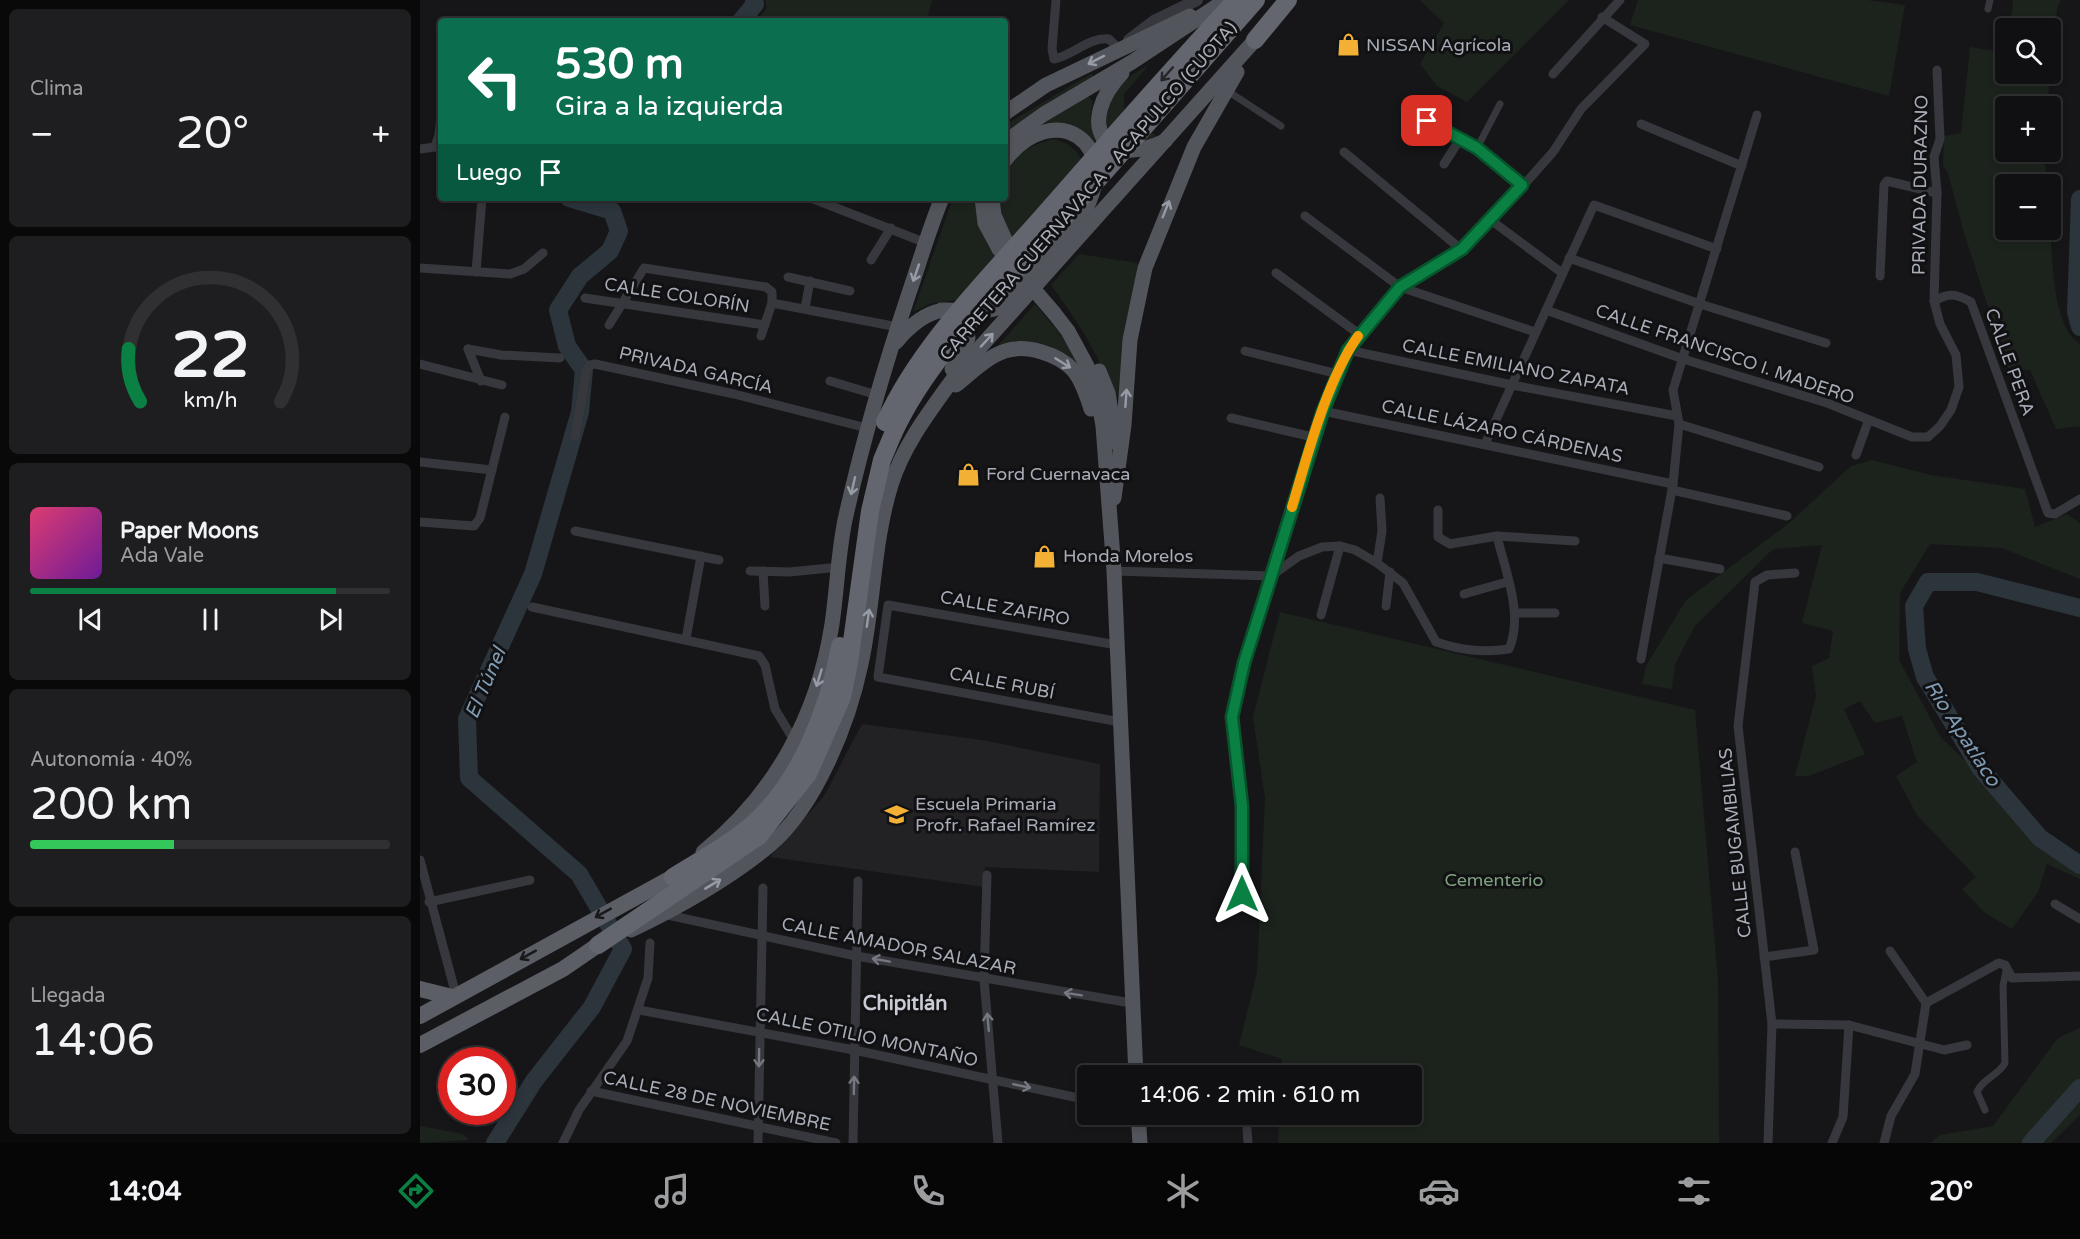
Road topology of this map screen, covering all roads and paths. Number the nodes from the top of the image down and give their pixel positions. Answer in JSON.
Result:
{"nodes":[{"id":1,"x":1056,"y":0,"type":"edge"},
{"id":2,"x":1197,"y":0,"type":"edge"},
{"id":3,"x":1225,"y":0,"type":"edge"},
{"id":4,"x":1236,"y":0,"type":"edge"},
{"id":5,"x":1256,"y":0,"type":"edge"},
{"id":6,"x":1288,"y":0,"type":"edge"},
{"id":7,"x":1293,"y":0,"type":"edge"},
{"id":8,"x":1620,"y":0,"type":"edge"},
{"id":9,"x":1990,"y":0,"type":"edge"},
{"id":10,"x":1988,"y":9,"type":"dead end"},
{"id":11,"x":1602,"y":18,"type":"junction"},
{"id":12,"x":1255,"y":40,"type":"junction"},
{"id":13,"x":1118,"y":48,"type":"junction"},
{"id":14,"x":1132,"y":62,"type":"junction"},
{"id":15,"x":1937,"y":70,"type":"dead end"},
{"id":16,"x":1553,"y":74,"type":"dead end"},
{"id":17,"x":1226,"y":90,"type":"junction"},
{"id":18,"x":1500,"y":104,"type":"dead end"},
{"id":19,"x":1008,"y":111,"type":"edge"},
{"id":20,"x":1757,"y":115,"type":"dead end"},
{"id":21,"x":1427,"y":121,"type":"dead end"},
{"id":22,"x":1641,"y":124,"type":"dead end"},
{"id":23,"x":1281,"y":126,"type":"dead end"},
{"id":24,"x":1170,"y":139,"type":"junction"},
{"id":25,"x":1460,"y":139,"type":"junction"},
{"id":26,"x":438,"y":140,"type":"edge"},
{"id":27,"x":1008,"y":140,"type":"edge"},
{"id":28,"x":1477,"y":148,"type":"junction"},
{"id":29,"x":420,"y":149,"type":"edge"},
{"id":30,"x":1344,"y":152,"type":"dead end"},
{"id":31,"x":1008,"y":157,"type":"edge"},
{"id":32,"x":1444,"y":164,"type":"dead end"},
{"id":33,"x":1742,"y":165,"type":"junction"},
{"id":34,"x":1522,"y":185,"type":"junction"},
{"id":35,"x":1937,"y":193,"type":"junction"},
{"id":36,"x":482,"y":201,"type":"edge"},
{"id":37,"x":819,"y":201,"type":"edge"},
{"id":38,"x":941,"y":201,"type":"edge"},
{"id":39,"x":982,"y":201,"type":"edge"},
{"id":40,"x":992,"y":201,"type":"edge"},
{"id":41,"x":1305,"y":216,"type":"dead end"},
{"id":42,"x":1491,"y":221,"type":"junction"},
{"id":43,"x":891,"y":228,"type":"junction"},
{"id":44,"x":926,"y":243,"type":"junction"},
{"id":45,"x":1003,"y":245,"type":"junction"},
{"id":46,"x":1462,"y":249,"type":"junction"},
{"id":47,"x":1717,"y":249,"type":"junction"},
{"id":48,"x":543,"y":253,"type":"dead end"},
{"id":49,"x":1569,"y":258,"type":"junction"},
{"id":50,"x":871,"y":260,"type":"dead end"},
{"id":51,"x":420,"y":268,"type":"edge"},
{"id":52,"x":476,"y":272,"type":"junction"},
{"id":53,"x":1276,"y":273,"type":"dead end"},
{"id":54,"x":1562,"y":273,"type":"junction"},
{"id":55,"x":1880,"y":276,"type":"dead end"},
{"id":56,"x":788,"y":278,"type":"dead end"},
{"id":57,"x":810,"y":281,"type":"junction"},
{"id":58,"x":1400,"y":287,"type":"junction"},
{"id":59,"x":849,"y":291,"type":"dead end"},
{"id":60,"x":585,"y":298,"type":"dead end"},
{"id":61,"x":1934,"y":301,"type":"junction"},
{"id":62,"x":772,"y":303,"type":"junction"},
{"id":63,"x":625,"y":304,"type":"junction"},
{"id":64,"x":1700,"y":304,"type":"junction"},
{"id":65,"x":805,"y":308,"type":"junction"},
{"id":66,"x":941,"y":310,"type":"junction"},
{"id":67,"x":1057,"y":310,"type":"junction"},
{"id":68,"x":1546,"y":310,"type":"junction"},
{"id":69,"x":609,"y":325,"type":"dead end"},
{"id":70,"x":765,"y":325,"type":"junction"},
{"id":71,"x":898,"y":327,"type":"junction"},
{"id":72,"x":1535,"y":333,"type":"junction"},
{"id":73,"x":1359,"y":334,"type":"junction"},
{"id":74,"x":761,"y":336,"type":"dead end"},
{"id":75,"x":1826,"y":344,"type":"dead end"},
{"id":76,"x":891,"y":349,"type":"junction"},
{"id":77,"x":1348,"y":350,"type":"junction"},
{"id":78,"x":1245,"y":351,"type":"dead end"},
{"id":79,"x":560,"y":358,"type":"dead end"},
{"id":80,"x":1683,"y":359,"type":"junction"},
{"id":81,"x":420,"y":364,"type":"edge"},
{"id":82,"x":1338,"y":374,"type":"junction"},
{"id":83,"x":481,"y":381,"type":"junction"},
{"id":84,"x":830,"y":381,"type":"dead end"},
{"id":85,"x":502,"y":385,"type":"dead end"},
{"id":86,"x":1512,"y":385,"type":"junction"},
{"id":87,"x":877,"y":395,"type":"junction"},
{"id":88,"x":939,"y":398,"type":"junction"},
{"id":89,"x":1323,"y":411,"type":"junction"},
{"id":90,"x":506,"y":417,"type":"dead end"},
{"id":91,"x":1230,"y":418,"type":"dead end"},
{"id":92,"x":924,"y":419,"type":"junction"},
{"id":93,"x":1678,"y":420,"type":"junction"},
{"id":94,"x":1868,"y":422,"type":"junction"},
{"id":95,"x":867,"y":428,"type":"junction"},
{"id":96,"x":575,"y":436,"type":"dead end"},
{"id":97,"x":1313,"y":437,"type":"junction"},
{"id":98,"x":1485,"y":444,"type":"junction"},
{"id":99,"x":1856,"y":455,"type":"dead end"},
{"id":100,"x":1119,"y":458,"type":"junction"},
{"id":101,"x":420,"y":462,"type":"edge"},
{"id":102,"x":1819,"y":467,"type":"dead end"},
{"id":103,"x":492,"y":470,"type":"junction"},
{"id":104,"x":1105,"y":476,"type":"junction"},
{"id":105,"x":1673,"y":487,"type":"junction"},
{"id":106,"x":869,"y":491,"type":"junction"},
{"id":107,"x":1380,"y":498,"type":"dead end"},
{"id":108,"x":2080,"y":499,"type":"edge"},
{"id":109,"x":1438,"y":510,"type":"dead end"},
{"id":110,"x":1787,"y":516,"type":"dead end"},
{"id":111,"x":1111,"y":519,"type":"junction"},
{"id":112,"x":420,"y":522,"type":"edge"},
{"id":113,"x":574,"y":531,"type":"dead end"},
{"id":114,"x":1497,"y":536,"type":"junction"},
{"id":115,"x":1575,"y":541,"type":"dead end"},
{"id":116,"x":1340,"y":546,"type":"junction"},
{"id":117,"x":701,"y":556,"type":"junction"},
{"id":118,"x":1659,"y":558,"type":"junction"},
{"id":119,"x":719,"y":560,"type":"dead end"},
{"id":120,"x":1377,"y":563,"type":"junction"},
{"id":121,"x":840,"y":567,"type":"junction"},
{"id":122,"x":1720,"y":569,"type":"dead end"},
{"id":123,"x":750,"y":571,"type":"dead end"},
{"id":124,"x":764,"y":571,"type":"junction"},
{"id":125,"x":1114,"y":571,"type":"junction"},
{"id":126,"x":1390,"y":572,"type":"junction"},
{"id":127,"x":1796,"y":573,"type":"dead end"},
{"id":128,"x":1271,"y":576,"type":"junction"},
{"id":129,"x":1507,"y":582,"type":"junction"},
{"id":130,"x":1464,"y":594,"type":"dead end"},
{"id":131,"x":765,"y":606,"type":"dead end"},
{"id":132,"x":1386,"y":606,"type":"dead end"},
{"id":133,"x":532,"y":607,"type":"dead end"},
{"id":134,"x":1515,"y":613,"type":"junction"},
{"id":135,"x":1555,"y":613,"type":"dead end"},
{"id":136,"x":1321,"y":615,"type":"dead end"},
{"id":137,"x":686,"y":639,"type":"junction"},
{"id":138,"x":1117,"y":645,"type":"junction"},
{"id":139,"x":1641,"y":659,"type":"dead end"},
{"id":140,"x":878,"y":677,"type":"joint"},
{"id":141,"x":1120,"y":722,"type":"junction"},
{"id":142,"x":795,"y":742,"type":"junction"},
{"id":143,"x":1794,"y":852,"type":"dead end"},
{"id":144,"x":420,"y":860,"type":"edge"},
{"id":145,"x":987,"y":875,"type":"dead end"},
{"id":146,"x":673,"y":877,"type":"junction"},
{"id":147,"x":530,"y":880,"type":"dead end"},
{"id":148,"x":858,"y":881,"type":"dead end"},
{"id":149,"x":763,"y":888,"type":"dead end"},
{"id":150,"x":1242,"y":894,"type":"dead end"},
{"id":151,"x":429,"y":902,"type":"junction"},
{"id":152,"x":2055,"y":904,"type":"dead end"},
{"id":153,"x":656,"y":914,"type":"junction"},
{"id":154,"x":2080,"y":919,"type":"edge"},
{"id":155,"x":760,"y":936,"type":"junction"},
{"id":156,"x":650,"y":943,"type":"dead end"},
{"id":157,"x":598,"y":945,"type":"joint"},
{"id":158,"x":1893,"y":955,"type":"dead end"},
{"id":159,"x":856,"y":956,"type":"junction"},
{"id":160,"x":1764,"y":957,"type":"junction"},
{"id":161,"x":2006,"y":971,"type":"junction"},
{"id":162,"x":2080,"y":976,"type":"edge"},
{"id":163,"x":984,"y":979,"type":"junction"},
{"id":164,"x":420,"y":989,"type":"edge"},
{"id":165,"x":454,"y":996,"type":"junction"},
{"id":166,"x":1131,"y":1003,"type":"junction"},
{"id":167,"x":1926,"y":1003,"type":"junction"},
{"id":168,"x":639,"y":1010,"type":"junction"},
{"id":169,"x":420,"y":1016,"type":"edge"},
{"id":170,"x":1772,"y":1024,"type":"junction"},
{"id":171,"x":1849,"y":1025,"type":"junction"},
{"id":172,"x":759,"y":1031,"type":"junction"},
{"id":173,"x":1922,"y":1042,"type":"junction"},
{"id":174,"x":1967,"y":1045,"type":"dead end"},
{"id":175,"x":420,"y":1046,"type":"edge"},
{"id":176,"x":854,"y":1050,"type":"junction"},
{"id":177,"x":1135,"y":1065,"type":"edge"},
{"id":178,"x":993,"y":1080,"type":"junction"},
{"id":179,"x":591,"y":1091,"type":"junction"},
{"id":180,"x":1077,"y":1098,"type":"edge"},
{"id":181,"x":1985,"y":1110,"type":"dead end"},
{"id":182,"x":1139,"y":1125,"type":"edge"},
{"id":183,"x":758,"y":1127,"type":"junction"},
{"id":184,"x":1247,"y":1129,"type":"dead end"},
{"id":185,"x":563,"y":1143,"type":"edge"},
{"id":186,"x":758,"y":1143,"type":"edge"},
{"id":187,"x":836,"y":1143,"type":"edge"},
{"id":188,"x":853,"y":1143,"type":"edge"},
{"id":189,"x":998,"y":1143,"type":"edge"},
{"id":190,"x":1140,"y":1143,"type":"edge"},
{"id":191,"x":1248,"y":1143,"type":"edge"},
{"id":192,"x":1767,"y":1143,"type":"edge"},
{"id":193,"x":1832,"y":1143,"type":"edge"},
{"id":194,"x":1884,"y":1143,"type":"edge"}],
"edges":[{"from":1,"to":13,"type":"street"},
{"from":2,"to":13,"type":"street"},
{"from":3,"to":13,"type":"main road"},
{"from":3,"to":14,"type":"main road"},
{"from":4,"to":106,"type":"highway","name":"CARRETERA CUERNAVACA - ACAPULCO (CUOTA)","one_way":true,"bridge":true},
{"from":5,"to":106,"type":"highway","name":"CARRETERA CUERNAVACA - ACAPULCO (CUOTA)","bridge":true},
{"from":6,"to":12,"type":"highway"},
{"from":7,"to":12,"type":"main road"},
{"from":8,"to":11,"type":"street"},
{"from":9,"to":10,"type":"street"},
{"from":11,"to":16,"type":"street"},
{"from":11,"to":34,"type":"street"},
{"from":12,"to":17,"type":"main road"},
{"from":12,"to":24,"type":"main road"},
{"from":13,"to":19,"type":"main road","one_way":true},
{"from":14,"to":24,"type":"main road"},
{"from":14,"to":27,"type":"main road"},
{"from":15,"to":35,"type":"street","name":"PRIVADA DURAZNO"},
{"from":17,"to":23,"type":"street"},
{"from":100,"to":17,"type":"main road","one_way":true},
{"from":18,"to":28,"type":"street"},
{"from":20,"to":33,"type":"street"},
{"from":21,"to":25,"type":"street"},
{"from":22,"to":33,"type":"street"},
{"from":88,"to":24,"type":"main road","one_way":true},
{"from":25,"to":28,"type":"street"},
{"from":25,"to":32,"type":"street"},
{"from":26,"to":29,"type":"street"},
{"from":28,"to":34,"type":"street"},
{"from":30,"to":46,"type":"street"},
{"from":31,"to":66,"type":"main road"},
{"from":33,"to":47,"type":"street"},
{"from":34,"to":42,"type":"street"},
{"from":35,"to":55,"type":"street"},
{"from":35,"to":61,"type":"street","name":"PRIVADA DURAZNO"},
{"from":36,"to":52,"type":"street"},
{"from":37,"to":43,"type":"street"},
{"from":38,"to":44,"type":"main road"},
{"from":39,"to":45,"type":"main road"},
{"from":40,"to":45,"type":"main road"},
{"from":41,"to":58,"type":"street"},
{"from":42,"to":46,"type":"street"},
{"from":42,"to":54,"type":"street"},
{"from":43,"to":44,"type":"street"},
{"from":43,"to":50,"type":"street"},
{"from":44,"to":71,"type":"main road","one_way":true},
{"from":45,"to":67,"type":"main road","bridge":true},
{"from":46,"to":58,"type":"street"},
{"from":47,"to":49,"type":"street"},
{"from":47,"to":64,"type":"street"},
{"from":48,"to":52,"type":"street"},
{"from":49,"to":54,"type":"street"},
{"from":49,"to":64,"type":"street"},
{"from":51,"to":52,"type":"street"},
{"from":53,"to":73,"type":"street"},
{"from":54,"to":68,"type":"street"},
{"from":56,"to":57,"type":"street"},
{"from":57,"to":59,"type":"street"},
{"from":57,"to":65,"type":"street"},
{"from":58,"to":72,"type":"street"},
{"from":58,"to":73,"type":"street"},
{"from":60,"to":63,"type":"street","name":"CALLE COLORÍN"},
{"from":61,"to":94,"type":"street","name":"CALLE FRANCISCO I. MADERO"},
{"from":61,"to":108,"type":"street","name":"CALLE PERA"},
{"from":62,"to":63,"type":"street","name":"CALLE COLORÍN"},
{"from":62,"to":65,"type":"street"},
{"from":62,"to":70,"type":"street","name":"CALLE COLORÍN"},
{"from":63,"to":69,"type":"street"},
{"from":63,"to":70,"type":"street","name":"CALLE COLORÍN"},
{"from":64,"to":75,"type":"street"},
{"from":64,"to":80,"type":"street"},
{"from":65,"to":71,"type":"street"},
{"from":66,"to":76,"type":"main road"},
{"from":66,"to":92,"type":"main road"},
{"from":67,"to":100,"type":"main road"},
{"from":67,"to":104,"type":"main road"},
{"from":68,"to":72,"type":"street"},
{"from":68,"to":80,"type":"street","name":"CALLE FRANCISCO I. MADERO"},
{"from":70,"to":74,"type":"street","name":"CALLE COLORÍN"},
{"from":71,"to":76,"type":"main road"},
{"from":72,"to":86,"type":"street"},
{"from":73,"to":77,"type":"street"},
{"from":76,"to":87,"type":"main road"},
{"from":77,"to":82,"type":"street"},
{"from":77,"to":86,"type":"street","name":"CALLE EMILIANO ZAPATA"},
{"from":78,"to":82,"type":"street"},
{"from":79,"to":83,"type":"street"},
{"from":80,"to":93,"type":"street"},
{"from":80,"to":94,"type":"street","name":"CALLE FRANCISCO I. MADERO"},
{"from":81,"to":83,"type":"street"},
{"from":82,"to":89,"type":"street"},
{"from":83,"to":85,"type":"street"},
{"from":84,"to":87,"type":"street"},
{"from":86,"to":93,"type":"street","name":"CALLE EMILIANO ZAPATA"},
{"from":86,"to":98,"type":"street"},
{"from":87,"to":95,"type":"main road"},
{"from":88,"to":92,"type":"main road"},
{"from":88,"to":104,"type":"main road","one_way":true},
{"from":89,"to":97,"type":"street"},
{"from":89,"to":98,"type":"street","name":"CALLE LÁZARO CÁRDENAS"},
{"from":90,"to":103,"type":"street"},
{"from":91,"to":97,"type":"street"},
{"from":153,"to":92,"type":"main road","one_way":true},
{"from":93,"to":102,"type":"street","name":"CALLE EMILIANO ZAPATA"},
{"from":93,"to":105,"type":"street"},
{"from":94,"to":99,"type":"street"},
{"from":95,"to":96,"type":"street","name":"PRIVADA GARCÍA"},
{"from":95,"to":121,"type":"main road","one_way":true},
{"from":97,"to":128,"type":"street"},
{"from":98,"to":105,"type":"street","name":"CALLE LÁZARO CÁRDENAS"},
{"from":100,"to":111,"type":"main road"},
{"from":101,"to":103,"type":"street"},
{"from":103,"to":112,"type":"street"},
{"from":104,"to":111,"type":"main road"},
{"from":105,"to":110,"type":"street","name":"CALLE LÁZARO CÁRDENAS"},
{"from":105,"to":118,"type":"street"},
{"from":106,"to":146,"type":"highway","name":"CARRETERA CUERNAVACA - ACAPULCO (CUOTA)"},
{"from":106,"to":153,"type":"highway","name":"CARRETERA CUERNAVACA - ACAPULCO (CUOTA)"},
{"from":107,"to":120,"type":"street"},
{"from":109,"to":114,"type":"street"},
{"from":111,"to":125,"type":"main road"},
{"from":113,"to":117,"type":"street"},
{"from":114,"to":115,"type":"street"},
{"from":114,"to":129,"type":"street"},
{"from":116,"to":120,"type":"street"},
{"from":116,"to":128,"type":"street"},
{"from":116,"to":136,"type":"street"},
{"from":117,"to":119,"type":"street"},
{"from":117,"to":137,"type":"street"},
{"from":118,"to":122,"type":"street"},
{"from":118,"to":139,"type":"street"},
{"from":120,"to":126,"type":"street"},
{"from":121,"to":124,"type":"street"},
{"from":121,"to":142,"type":"main road","one_way":true},
{"from":123,"to":124,"type":"street"},
{"from":124,"to":131,"type":"street"},
{"from":125,"to":128,"type":"street"},
{"from":125,"to":138,"type":"main road"},
{"from":126,"to":132,"type":"street"},
{"from":126,"to":134,"type":"street"},
{"from":127,"to":160,"type":"street","name":"CALLE BUGAMBILIAS"},
{"from":128,"to":150,"type":"street"},
{"from":129,"to":130,"type":"street"},
{"from":129,"to":134,"type":"street"},
{"from":133,"to":137,"type":"street"},
{"from":134,"to":135,"type":"street"},
{"from":137,"to":142,"type":"street"},
{"from":138,"to":140,"type":"street","name":"CALLE ZAFIRO"},
{"from":138,"to":141,"type":"main road"},
{"from":140,"to":141,"type":"street","name":"CALLE RUBÍ"},
{"from":141,"to":166,"type":"main road"},
{"from":142,"to":146,"type":"main road"},
{"from":143,"to":160,"type":"street"},
{"from":144,"to":151,"type":"street"},
{"from":145,"to":163,"type":"street"},
{"from":146,"to":165,"type":"highway","one_way":true},
{"from":147,"to":151,"type":"street"},
{"from":148,"to":159,"type":"street"},
{"from":149,"to":155,"type":"street"},
{"from":151,"to":165,"type":"street"},
{"from":152,"to":154,"type":"street"},
{"from":153,"to":155,"type":"street","name":"CALLE AMADOR SALAZAR"},
{"from":153,"to":157,"type":"highway","name":"CARRETERA CUERNAVACA - ACAPULCO (CUOTA)"},
{"from":155,"to":159,"type":"street","name":"CALLE AMADOR SALAZAR"},
{"from":155,"to":172,"type":"street"},
{"from":156,"to":168,"type":"street"},
{"from":157,"to":175,"type":"highway"},
{"from":158,"to":167,"type":"street"},
{"from":163,"to":159,"type":"street","name":"CALLE AMADOR SALAZAR","one_way":true},
{"from":159,"to":176,"type":"street"},
{"from":160,"to":170,"type":"street","name":"CALLE BUGAMBILIAS"},
{"from":161,"to":162,"type":"street"},
{"from":161,"to":167,"type":"street"},
{"from":161,"to":181,"type":"street"},
{"from":166,"to":163,"type":"street","name":"CALLE AMADOR SALAZAR","one_way":true},
{"from":178,"to":163,"type":"street","one_way":true},
{"from":164,"to":165,"type":"highway"},
{"from":165,"to":169,"type":"highway"},
{"from":166,"to":177,"type":"main road"},
{"from":167,"to":173,"type":"street"},
{"from":168,"to":172,"type":"street","name":"CALLE OTILIO MONTAÑO"},
{"from":168,"to":179,"type":"street"},
{"from":170,"to":171,"type":"street"},
{"from":170,"to":192,"type":"street","name":"CALLE BUGAMBILIAS"},
{"from":171,"to":173,"type":"street"},
{"from":171,"to":193,"type":"street"},
{"from":172,"to":176,"type":"street","name":"CALLE OTILIO MONTAÑO"},
{"from":172,"to":183,"type":"street","one_way":true},
{"from":173,"to":174,"type":"street"},
{"from":173,"to":194,"type":"street"},
{"from":176,"to":178,"type":"street","name":"CALLE OTILIO MONTAÑO"},
{"from":188,"to":176,"type":"street","one_way":true},
{"from":178,"to":180,"type":"street","name":"CALLE OTILIO MONTAÑO","one_way":true},
{"from":178,"to":189,"type":"street"},
{"from":179,"to":183,"type":"street","name":"CALLE 28 DE NOVIEMBRE"},
{"from":179,"to":185,"type":"street"},
{"from":182,"to":190,"type":"main road"},
{"from":183,"to":186,"type":"street"},
{"from":183,"to":187,"type":"street","name":"CALLE 28 DE NOVIEMBRE"},
{"from":184,"to":191,"type":"street"}]}
